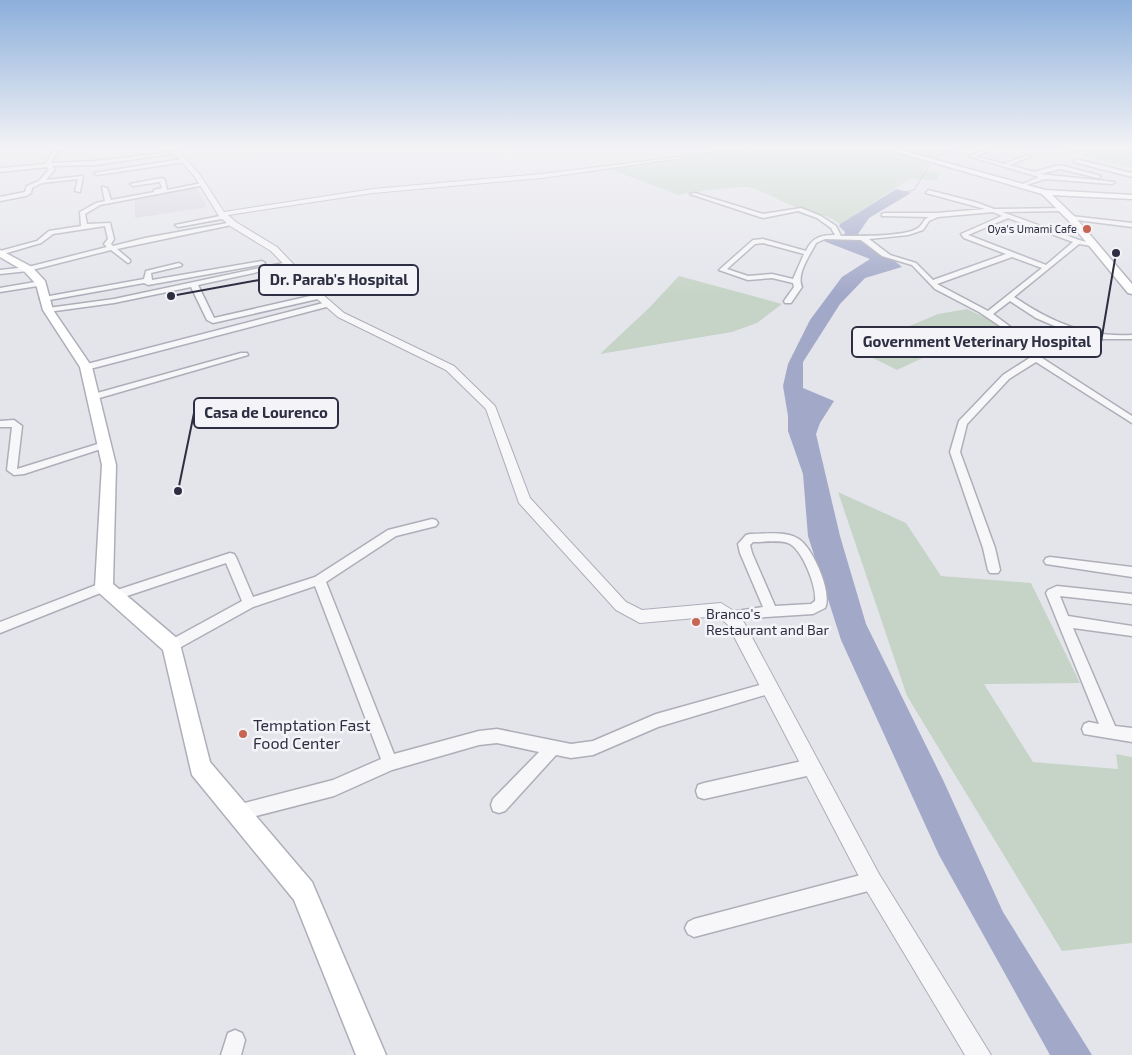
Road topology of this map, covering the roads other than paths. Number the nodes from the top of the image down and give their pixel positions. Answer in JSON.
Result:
{"nodes":[{"id":1,"x":107,"y":197,"type":"edge"},
{"id":2,"x":126,"y":197,"type":"edge"},
{"id":3,"x":211,"y":197,"type":"edge"},
{"id":4,"x":328,"y":197,"type":"edge"},
{"id":5,"x":338,"y":197,"type":"edge"},
{"id":6,"x":702,"y":197,"type":"edge"},
{"id":7,"x":947,"y":197,"type":"edge"},
{"id":8,"x":1050,"y":197,"type":"edge"},
{"id":9,"x":108,"y":201,"type":"junction"},
{"id":10,"x":1062,"y":209,"type":"junction"},
{"id":11,"x":994,"y":210,"type":"junction"},
{"id":12,"x":884,"y":215,"type":"dead end"},
{"id":13,"x":937,"y":215,"type":"junction"},
{"id":14,"x":1007,"y":216,"type":"junction"},
{"id":15,"x":225,"y":217,"type":"junction"},
{"id":16,"x":1071,"y":218,"type":"junction"},
{"id":17,"x":178,"y":225,"type":"dead end"},
{"id":18,"x":1132,"y":225,"type":"edge"},
{"id":19,"x":84,"y":226,"type":"junction"},
{"id":20,"x":838,"y":236,"type":"junction"},
{"id":21,"x":863,"y":238,"type":"junction"},
{"id":22,"x":1078,"y":242,"type":"junction"},
{"id":23,"x":1092,"y":244,"type":"junction"},
{"id":24,"x":113,"y":248,"type":"junction"},
{"id":25,"x":0,"y":253,"type":"edge"},
{"id":26,"x":807,"y":253,"type":"junction"},
{"id":27,"x":1012,"y":255,"type":"junction"},
{"id":28,"x":128,"y":261,"type":"dead end"},
{"id":29,"x":286,"y":261,"type":"junction"},
{"id":30,"x":179,"y":265,"type":"dead end"},
{"id":31,"x":1048,"y":268,"type":"junction"},
{"id":32,"x":0,"y":272,"type":"edge"},
{"id":33,"x":148,"y":280,"type":"junction"},
{"id":34,"x":796,"y":282,"type":"junction"},
{"id":35,"x":932,"y":283,"type":"junction"},
{"id":36,"x":194,"y":285,"type":"junction"},
{"id":37,"x":0,"y":290,"type":"edge"},
{"id":38,"x":40,"y":290,"type":"junction"},
{"id":39,"x":1132,"y":291,"type":"edge"},
{"id":40,"x":1011,"y":298,"type":"junction"},
{"id":41,"x":323,"y":300,"type":"junction"},
{"id":42,"x":788,"y":302,"type":"dead end"},
{"id":43,"x":989,"y":314,"type":"junction"},
{"id":44,"x":1076,"y":333,"type":"junction"},
{"id":45,"x":1132,"y":337,"type":"edge"},
{"id":46,"x":244,"y":355,"type":"dead end"},
{"id":47,"x":1037,"y":359,"type":"junction"},
{"id":48,"x":86,"y":367,"type":"junction"},
{"id":49,"x":93,"y":397,"type":"junction"},
{"id":50,"x":1132,"y":420,"type":"edge"},
{"id":51,"x":0,"y":424,"type":"edge"},
{"id":52,"x":104,"y":445,"type":"junction"},
{"id":53,"x":432,"y":523,"type":"dead end"},
{"id":54,"x":1050,"y":561,"type":"dead end"},
{"id":55,"x":994,"y":570,"type":"dead end"},
{"id":56,"x":1132,"y":572,"type":"edge"},
{"id":57,"x":319,"y":580,"type":"junction"},
{"id":58,"x":108,"y":592,"type":"junction"},
{"id":59,"x":1132,"y":599,"type":"edge"},
{"id":60,"x":249,"y":603,"type":"junction"},
{"id":61,"x":771,"y":611,"type":"junction"},
{"id":62,"x":729,"y":616,"type":"junction"},
{"id":63,"x":1063,"y":621,"type":"junction"},
{"id":64,"x":0,"y":628,"type":"edge"},
{"id":65,"x":1132,"y":632,"type":"edge"},
{"id":66,"x":172,"y":646,"type":"junction"},
{"id":67,"x":770,"y":688,"type":"junction"},
{"id":68,"x":1089,"y":729,"type":"dead end"},
{"id":69,"x":1110,"y":732,"type":"junction"},
{"id":70,"x":1132,"y":735,"type":"edge"},
{"id":71,"x":553,"y":747,"type":"junction"},
{"id":72,"x":390,"y":763,"type":"junction"},
{"id":73,"x":811,"y":767,"type":"junction"},
{"id":74,"x":704,"y":791,"type":"dead end"},
{"id":75,"x":499,"y":805,"type":"dead end"},
{"id":76,"x":237,"y":813,"type":"junction"},
{"id":77,"x":872,"y":881,"type":"junction"},
{"id":78,"x":694,"y":928,"type":"dead end"},
{"id":79,"x":371,"y":1055,"type":"edge"},
{"id":80,"x":979,"y":1055,"type":"edge"}],
"edges":[{"from":1,"to":9,"type":"street"},
{"from":2,"to":9,"type":"street"},
{"from":3,"to":15,"type":"street"},
{"from":4,"to":15,"type":"street"},
{"from":5,"to":15,"type":"street"},
{"from":6,"to":20,"type":"street"},
{"from":7,"to":11,"type":"street"},
{"from":8,"to":10,"type":"main road"},
{"from":9,"to":19,"type":"street"},
{"from":10,"to":11,"type":"street"},
{"from":10,"to":16,"type":"main road"},
{"from":11,"to":13,"type":"street"},
{"from":11,"to":14,"type":"street"},
{"from":12,"to":13,"type":"street"},
{"from":13,"to":21,"type":"street"},
{"from":14,"to":22,"type":"street"},
{"from":14,"to":27,"type":"street"},
{"from":15,"to":17,"type":"street"},
{"from":15,"to":24,"type":"street"},
{"from":15,"to":29,"type":"street"},
{"from":16,"to":18,"type":"street"},
{"from":16,"to":23,"type":"main road"},
{"from":19,"to":24,"type":"street"},
{"from":19,"to":25,"type":"street"},
{"from":20,"to":21,"type":"street"},
{"from":20,"to":26,"type":"street"},
{"from":21,"to":35,"type":"street"},
{"from":22,"to":23,"type":"street"},
{"from":22,"to":31,"type":"street"},
{"from":23,"to":39,"type":"main road"},
{"from":24,"to":28,"type":"street"},
{"from":24,"to":38,"type":"street"},
{"from":25,"to":38,"type":"main road"},
{"from":26,"to":34,"type":"street"},
{"from":26,"to":34,"type":"street"},
{"from":27,"to":31,"type":"street"},
{"from":27,"to":35,"type":"street"},
{"from":29,"to":33,"type":"street"},
{"from":29,"to":36,"type":"street"},
{"from":29,"to":41,"type":"street"},
{"from":30,"to":33,"type":"street"},
{"from":31,"to":40,"type":"street"},
{"from":32,"to":38,"type":"street"},
{"from":33,"to":38,"type":"street"},
{"from":34,"to":42,"type":"street"},
{"from":35,"to":43,"type":"street"},
{"from":36,"to":38,"type":"street"},
{"from":36,"to":41,"type":"street"},
{"from":37,"to":38,"type":"street"},
{"from":38,"to":48,"type":"main road"},
{"from":40,"to":43,"type":"street"},
{"from":40,"to":44,"type":"street"},
{"from":41,"to":48,"type":"street"},
{"from":41,"to":62,"type":"street"},
{"from":43,"to":47,"type":"street"},
{"from":44,"to":45,"type":"street"},
{"from":44,"to":47,"type":"street"},
{"from":46,"to":49,"type":"street"},
{"from":47,"to":50,"type":"street"},
{"from":47,"to":55,"type":"street"},
{"from":48,"to":49,"type":"main road"},
{"from":49,"to":52,"type":"main road"},
{"from":51,"to":52,"type":"street"},
{"from":52,"to":58,"type":"main road"},
{"from":53,"to":57,"type":"street"},
{"from":54,"to":56,"type":"street"},
{"from":57,"to":60,"type":"street"},
{"from":57,"to":72,"type":"street"},
{"from":58,"to":60,"type":"street"},
{"from":58,"to":64,"type":"street"},
{"from":58,"to":66,"type":"main road"},
{"from":59,"to":63,"type":"street"},
{"from":60,"to":66,"type":"street"},
{"from":61,"to":61,"type":"street"},
{"from":61,"to":62,"type":"street"},
{"from":62,"to":67,"type":"street"},
{"from":63,"to":65,"type":"street"},
{"from":63,"to":69,"type":"street"},
{"from":66,"to":76,"type":"main road"},
{"from":67,"to":71,"type":"street"},
{"from":67,"to":73,"type":"street"},
{"from":68,"to":69,"type":"street"},
{"from":69,"to":70,"type":"street"},
{"from":71,"to":72,"type":"street"},
{"from":71,"to":75,"type":"street"},
{"from":72,"to":76,"type":"street"},
{"from":73,"to":74,"type":"street"},
{"from":73,"to":77,"type":"street"},
{"from":76,"to":79,"type":"main road"},
{"from":77,"to":78,"type":"street"},
{"from":77,"to":80,"type":"street"}]}
